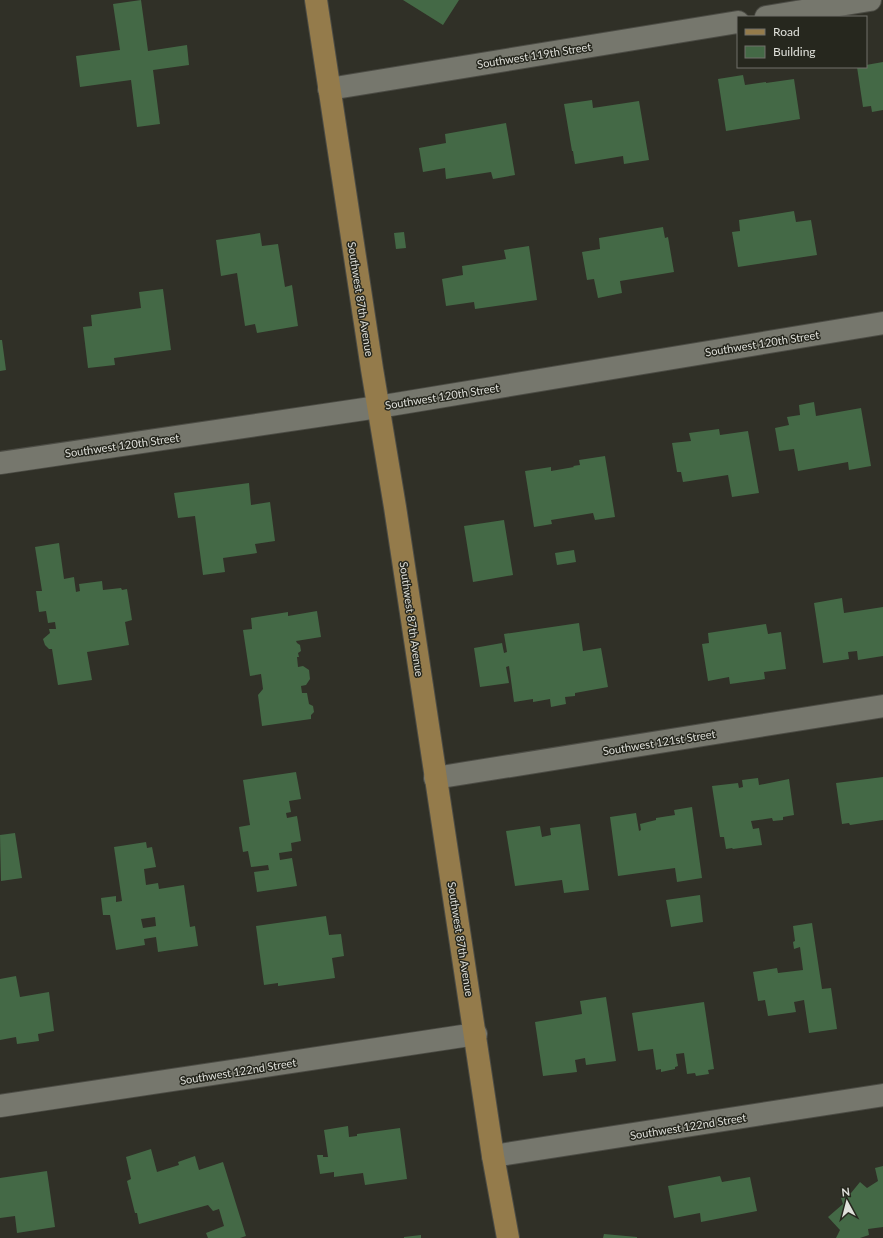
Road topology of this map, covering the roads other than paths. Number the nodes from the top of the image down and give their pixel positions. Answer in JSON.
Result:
{"nodes":[{"id":1,"x":316,"y":0,"type":"edge"},
{"id":2,"x":870,"y":0,"type":"edge"},
{"id":3,"x":772,"y":16,"type":"edge"},
{"id":4,"x":737,"y":22,"type":"edge"},
{"id":5,"x":329,"y":89,"type":"junction"},
{"id":6,"x":883,"y":323,"type":"edge"},
{"id":7,"x":378,"y":407,"type":"junction"},
{"id":8,"x":0,"y":463,"type":"edge"},
{"id":9,"x":883,"y":706,"type":"edge"},
{"id":10,"x":435,"y":778,"type":"junction"},
{"id":11,"x":476,"y":1034,"type":"junction"},
{"id":12,"x":883,"y":1095,"type":"edge"},
{"id":13,"x":0,"y":1106,"type":"edge"},
{"id":14,"x":493,"y":1156,"type":"junction"},
{"id":15,"x":508,"y":1238,"type":"edge"}],
"edges":[{"from":1,"to":5,"type":"main road","name":"Southwest 87th Avenue"},
{"from":2,"to":3,"type":"street"},
{"from":4,"to":5,"type":"street","name":"Southwest 119th Street"},
{"from":5,"to":7,"type":"main road","name":"Southwest 87th Avenue"},
{"from":6,"to":7,"type":"street","name":"Southwest 120th Street"},
{"from":7,"to":8,"type":"street","name":"Southwest 120th Street"},
{"from":7,"to":10,"type":"main road","name":"Southwest 87th Avenue"},
{"from":9,"to":10,"type":"street","name":"Southwest 121st Street"},
{"from":10,"to":11,"type":"main road","name":"Southwest 87th Avenue"},
{"from":11,"to":13,"type":"street","name":"Southwest 122nd Street"},
{"from":11,"to":14,"type":"main road","name":"Southwest 87th Avenue"},
{"from":12,"to":14,"type":"street","name":"Southwest 122nd Street"},
{"from":14,"to":15,"type":"main road","name":"Southwest 87th Avenue"}]}
